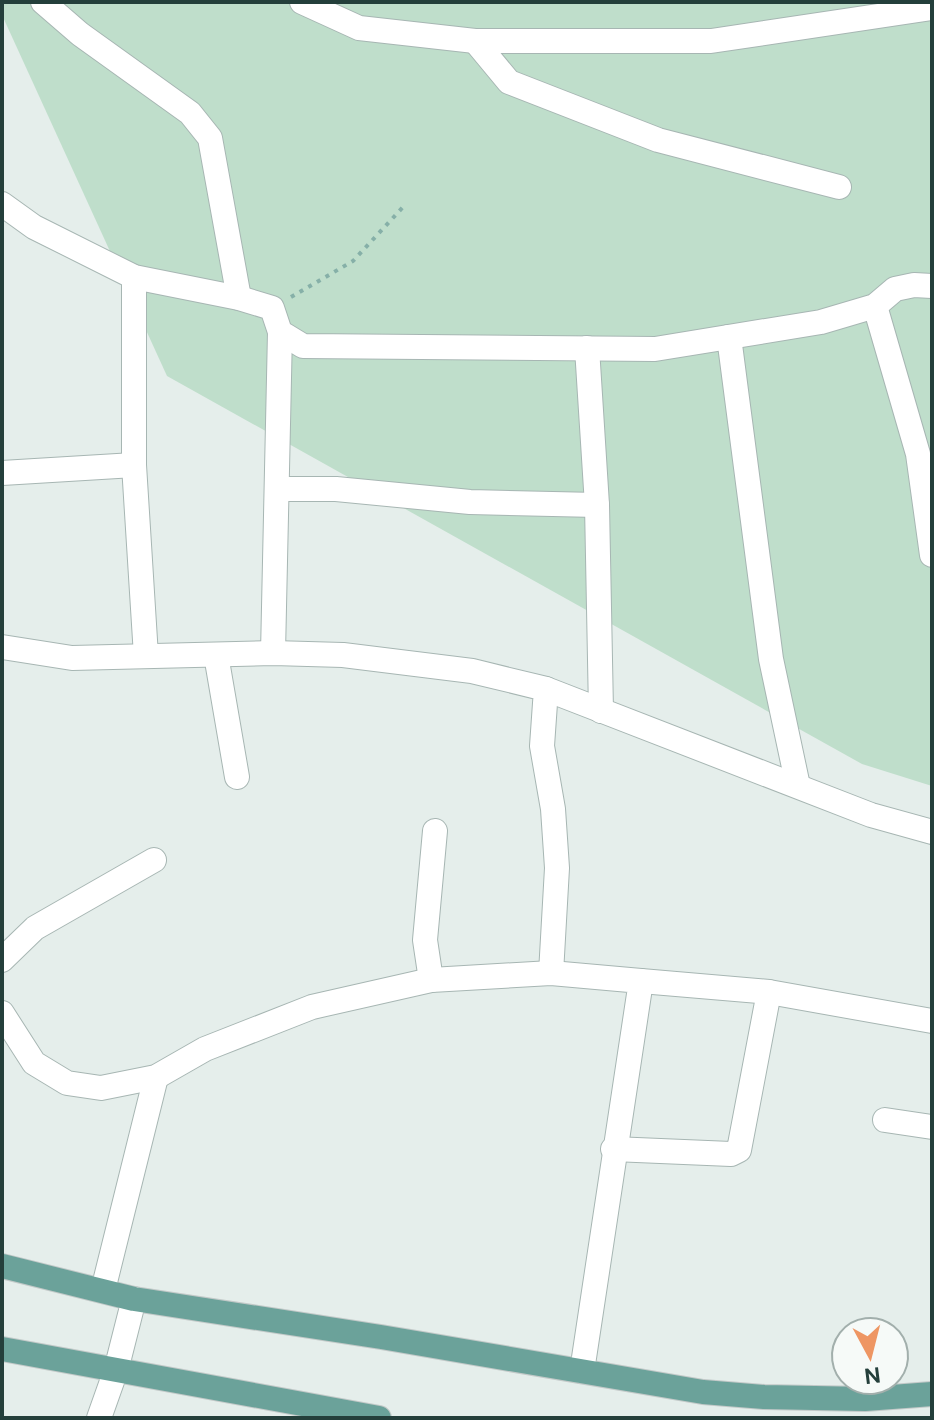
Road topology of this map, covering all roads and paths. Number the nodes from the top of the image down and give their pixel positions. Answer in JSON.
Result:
{"nodes":[{"id":1,"x":43,"y":2,"type":"edge"},
{"id":2,"x":302,"y":2,"type":"edge"},
{"id":3,"x":932,"y":8,"type":"edge"},
{"id":4,"x":829,"y":13,"type":"edge"},
{"id":5,"x":475,"y":41,"type":"junction"},
{"id":6,"x":839,"y":187,"type":"dead end"},
{"id":7,"x":2,"y":204,"type":"edge"},
{"id":8,"x":404,"y":206,"type":"dead end"},
{"id":9,"x":134,"y":277,"type":"junction"},
{"id":10,"x":932,"y":286,"type":"edge"},
{"id":11,"x":239,"y":298,"type":"junction"},
{"id":12,"x":875,"y":306,"type":"junction"},
{"id":13,"x":272,"y":308,"type":"junction"},
{"id":14,"x":280,"y":332,"type":"junction"},
{"id":15,"x":729,"y":337,"type":"junction"},
{"id":16,"x":587,"y":348,"type":"junction"},
{"id":17,"x":925,"y":451,"type":"edge"},
{"id":18,"x":134,"y":465,"type":"junction"},
{"id":19,"x":2,"y":473,"type":"edge"},
{"id":20,"x":277,"y":489,"type":"junction"},
{"id":21,"x":597,"y":505,"type":"junction"},
{"id":22,"x":932,"y":555,"type":"edge"},
{"id":23,"x":2,"y":647,"type":"edge"},
{"id":24,"x":273,"y":653,"type":"junction"},
{"id":25,"x":216,"y":655,"type":"junction"},
{"id":26,"x":146,"y":656,"type":"junction"},
{"id":27,"x":546,"y":689,"type":"junction"},
{"id":28,"x":601,"y":711,"type":"junction"},
{"id":29,"x":237,"y":777,"type":"dead end"},
{"id":30,"x":798,"y":786,"type":"junction"},
{"id":31,"x":435,"y":831,"type":"dead end"},
{"id":32,"x":932,"y":832,"type":"edge"},
{"id":33,"x":154,"y":860,"type":"dead end"},
{"id":34,"x":2,"y":960,"type":"edge"},
{"id":35,"x":551,"y":973,"type":"junction"},
{"id":36,"x":431,"y":980,"type":"junction"},
{"id":37,"x":641,"y":981,"type":"junction"},
{"id":38,"x":769,"y":992,"type":"junction"},
{"id":39,"x":2,"y":1013,"type":"edge"},
{"id":40,"x":932,"y":1021,"type":"edge"},
{"id":41,"x":156,"y":1077,"type":"junction"},
{"id":42,"x":885,"y":1120,"type":"dead end"},
{"id":43,"x":932,"y":1127,"type":"edge"},
{"id":44,"x":613,"y":1149,"type":"junction"},
{"id":45,"x":2,"y":1266,"type":"edge"},
{"id":46,"x":103,"y":1290,"type":"junction"},
{"id":47,"x":134,"y":1299,"type":"junction"},
{"id":48,"x":2,"y":1349,"type":"edge"},
{"id":49,"x":116,"y":1370,"type":"junction"},
{"id":50,"x":582,"y":1371,"type":"junction"},
{"id":51,"x":932,"y":1394,"type":"edge"},
{"id":52,"x":277,"y":1410,"type":"edge"},
{"id":53,"x":99,"y":1418,"type":"edge"},
{"id":54,"x":379,"y":1418,"type":"edge"}],
"edges":[{"from":1,"to":11,"type":"street"},
{"from":2,"to":5,"type":"street"},
{"from":3,"to":4,"type":"street"},
{"from":4,"to":5,"type":"street"},
{"from":5,"to":6,"type":"street"},
{"from":7,"to":9,"type":"street"},
{"from":8,"to":13,"type":"path"},
{"from":9,"to":11,"type":"street"},
{"from":9,"to":18,"type":"street"},
{"from":10,"to":12,"type":"street"},
{"from":11,"to":13,"type":"street"},
{"from":12,"to":15,"type":"street"},
{"from":12,"to":17,"type":"street"},
{"from":13,"to":14,"type":"street"},
{"from":14,"to":16,"type":"street"},
{"from":14,"to":20,"type":"street"},
{"from":15,"to":16,"type":"street"},
{"from":15,"to":30,"type":"street"},
{"from":16,"to":21,"type":"street"},
{"from":17,"to":22,"type":"street"},
{"from":18,"to":19,"type":"street"},
{"from":18,"to":26,"type":"street"},
{"from":20,"to":21,"type":"street"},
{"from":20,"to":24,"type":"street"},
{"from":21,"to":28,"type":"street"},
{"from":23,"to":26,"type":"street"},
{"from":24,"to":25,"type":"street"},
{"from":24,"to":27,"type":"street"},
{"from":25,"to":26,"type":"street"},
{"from":25,"to":29,"type":"street"},
{"from":27,"to":28,"type":"street"},
{"from":27,"to":35,"type":"street"},
{"from":28,"to":30,"type":"street"},
{"from":30,"to":32,"type":"street"},
{"from":31,"to":36,"type":"street"},
{"from":33,"to":34,"type":"street"},
{"from":35,"to":36,"type":"street"},
{"from":35,"to":37,"type":"street"},
{"from":36,"to":41,"type":"street"},
{"from":37,"to":38,"type":"street"},
{"from":37,"to":44,"type":"street"},
{"from":38,"to":40,"type":"street"},
{"from":38,"to":44,"type":"street"},
{"from":39,"to":41,"type":"street"},
{"from":41,"to":46,"type":"street"},
{"from":42,"to":43,"type":"street"},
{"from":44,"to":50,"type":"street"},
{"from":45,"to":46,"type":"main road"},
{"from":46,"to":47,"type":"main road"},
{"from":47,"to":49,"type":"street"},
{"from":47,"to":50,"type":"main road"},
{"from":48,"to":49,"type":"main road"},
{"from":49,"to":52,"type":"main road"},
{"from":49,"to":53,"type":"street"},
{"from":50,"to":51,"type":"main road"},
{"from":52,"to":54,"type":"main road"}]}
